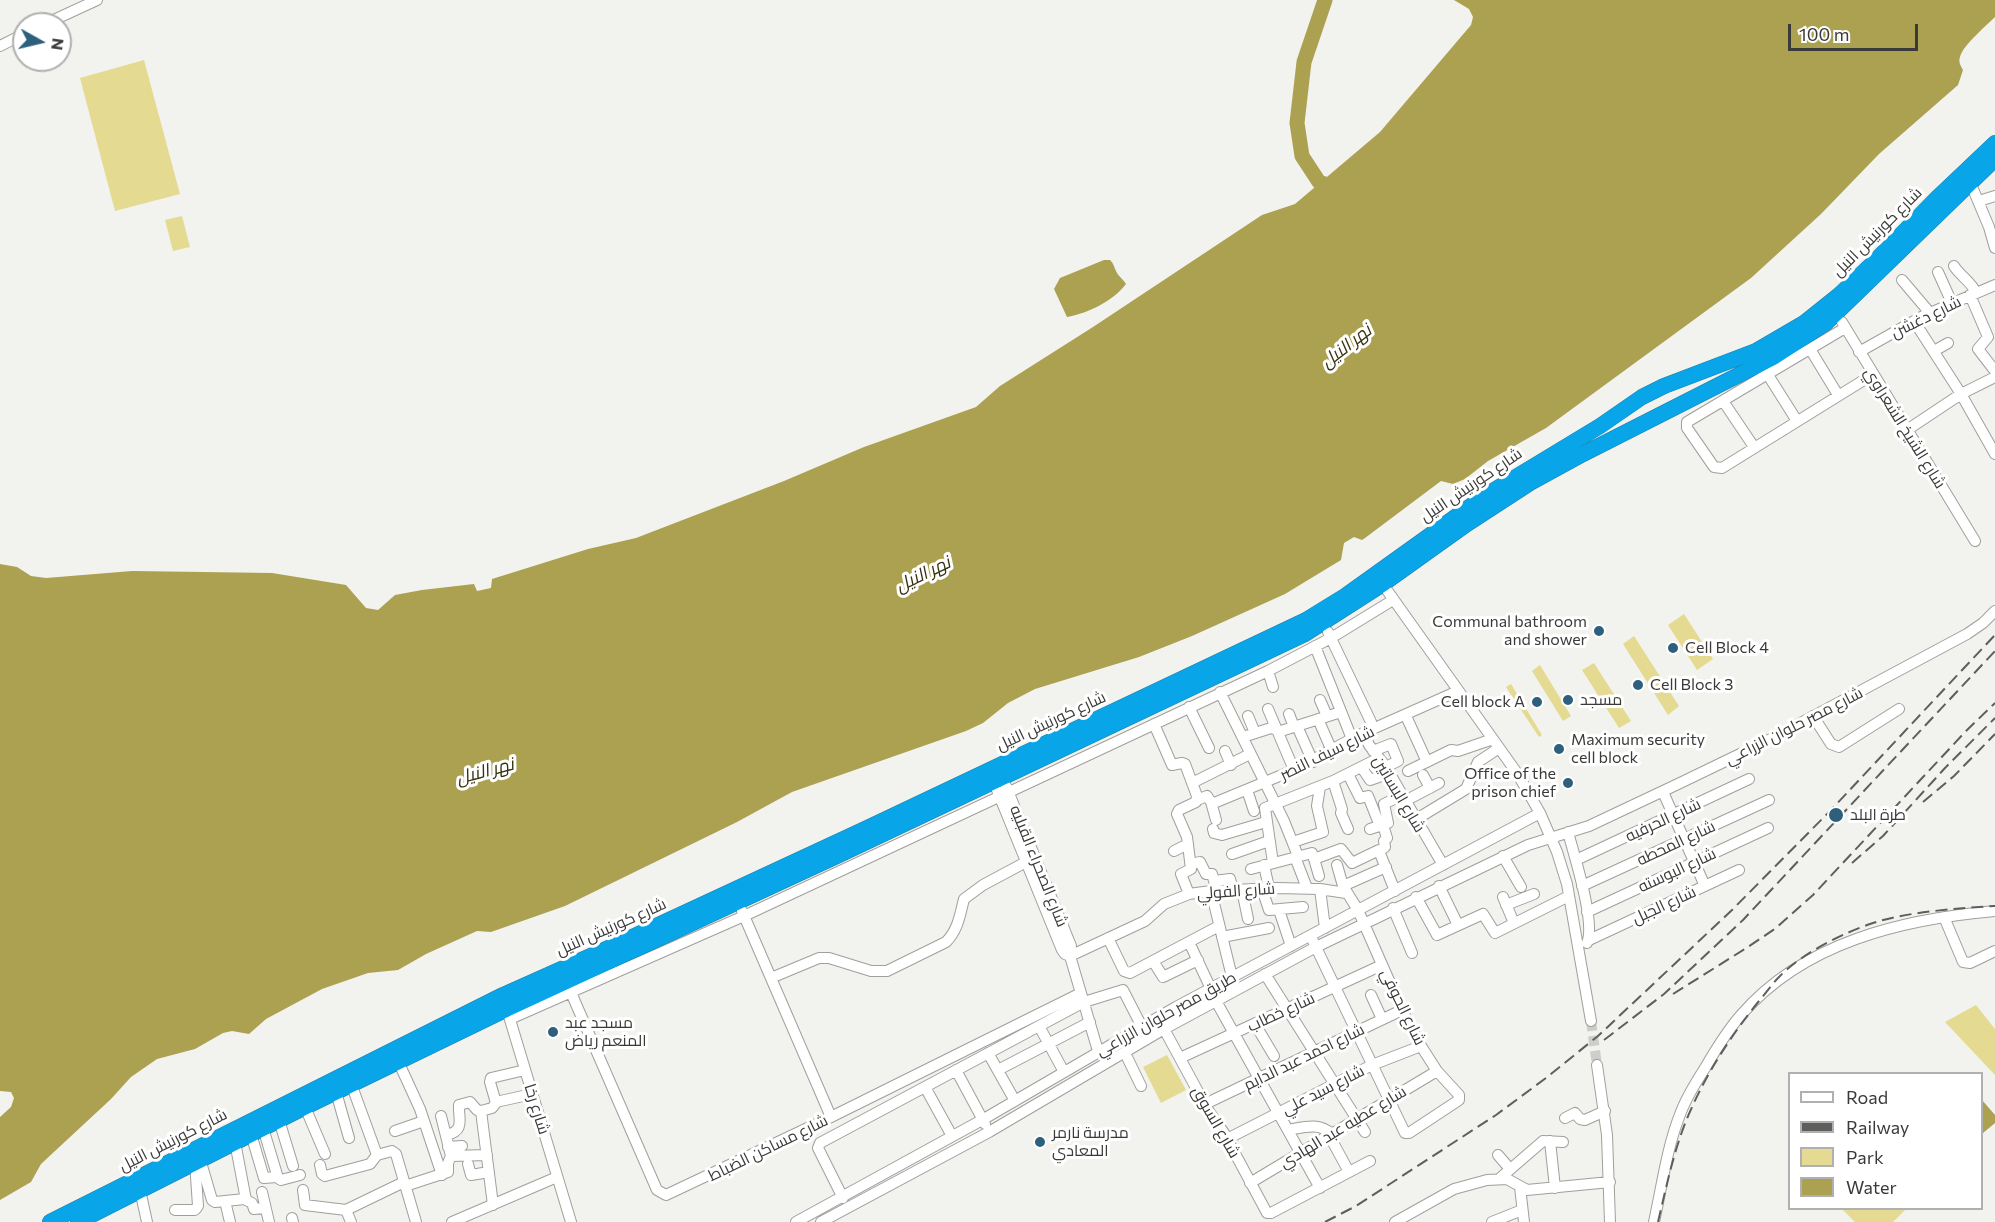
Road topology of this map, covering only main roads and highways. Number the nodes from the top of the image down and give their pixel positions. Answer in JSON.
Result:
{"nodes":[{"id":1,"x":1995,"y":143,"type":"edge"},
{"id":2,"x":1995,"y":159,"type":"edge"},
{"id":3,"x":1664,"y":386,"type":"junction"},
{"id":4,"x":1634,"y":402,"type":"junction"},
{"id":5,"x":1661,"y":414,"type":"junction"},
{"id":6,"x":1380,"y":579,"type":"junction"},
{"id":7,"x":617,"y":951,"type":"junction"},
{"id":8,"x":506,"y":1008,"type":"junction"},
{"id":9,"x":349,"y":1078,"type":"junction"},
{"id":10,"x":50,"y":1222,"type":"edge"},
{"id":11,"x":78,"y":1222,"type":"edge"}],
"edges":[{"from":1,"to":3,"type":"highway","name":"شارع كورنيش النيل"},
{"from":2,"to":5,"type":"highway","name":"شارع كورنيش النيل"},
{"from":3,"to":4,"type":"highway","name":"شارع كورنيش النيل"},
{"from":3,"to":5,"type":"highway"},
{"from":4,"to":5,"type":"highway"},
{"from":4,"to":6,"type":"highway","name":"شارع كورنيش النيل"},
{"from":5,"to":6,"type":"highway","name":"شارع كورنيش النيل"},
{"from":6,"to":7,"type":"highway","name":"شارع كورنيش النيل"},
{"from":6,"to":7,"type":"highway","name":"شارع كورنيش النيل"},
{"from":7,"to":8,"type":"highway","name":"شارع كورنيش النيل"},
{"from":7,"to":8,"type":"highway","name":"شارع كورنيش النيل"},
{"from":8,"to":9,"type":"highway","name":"شارع كورنيش النيل"},
{"from":8,"to":9,"type":"highway","name":"شارع كورنيش النيل"},
{"from":9,"to":10,"type":"highway","name":"شارع كورنيش النيل"},
{"from":9,"to":11,"type":"highway","name":"شارع كورنيش النيل"}]}
